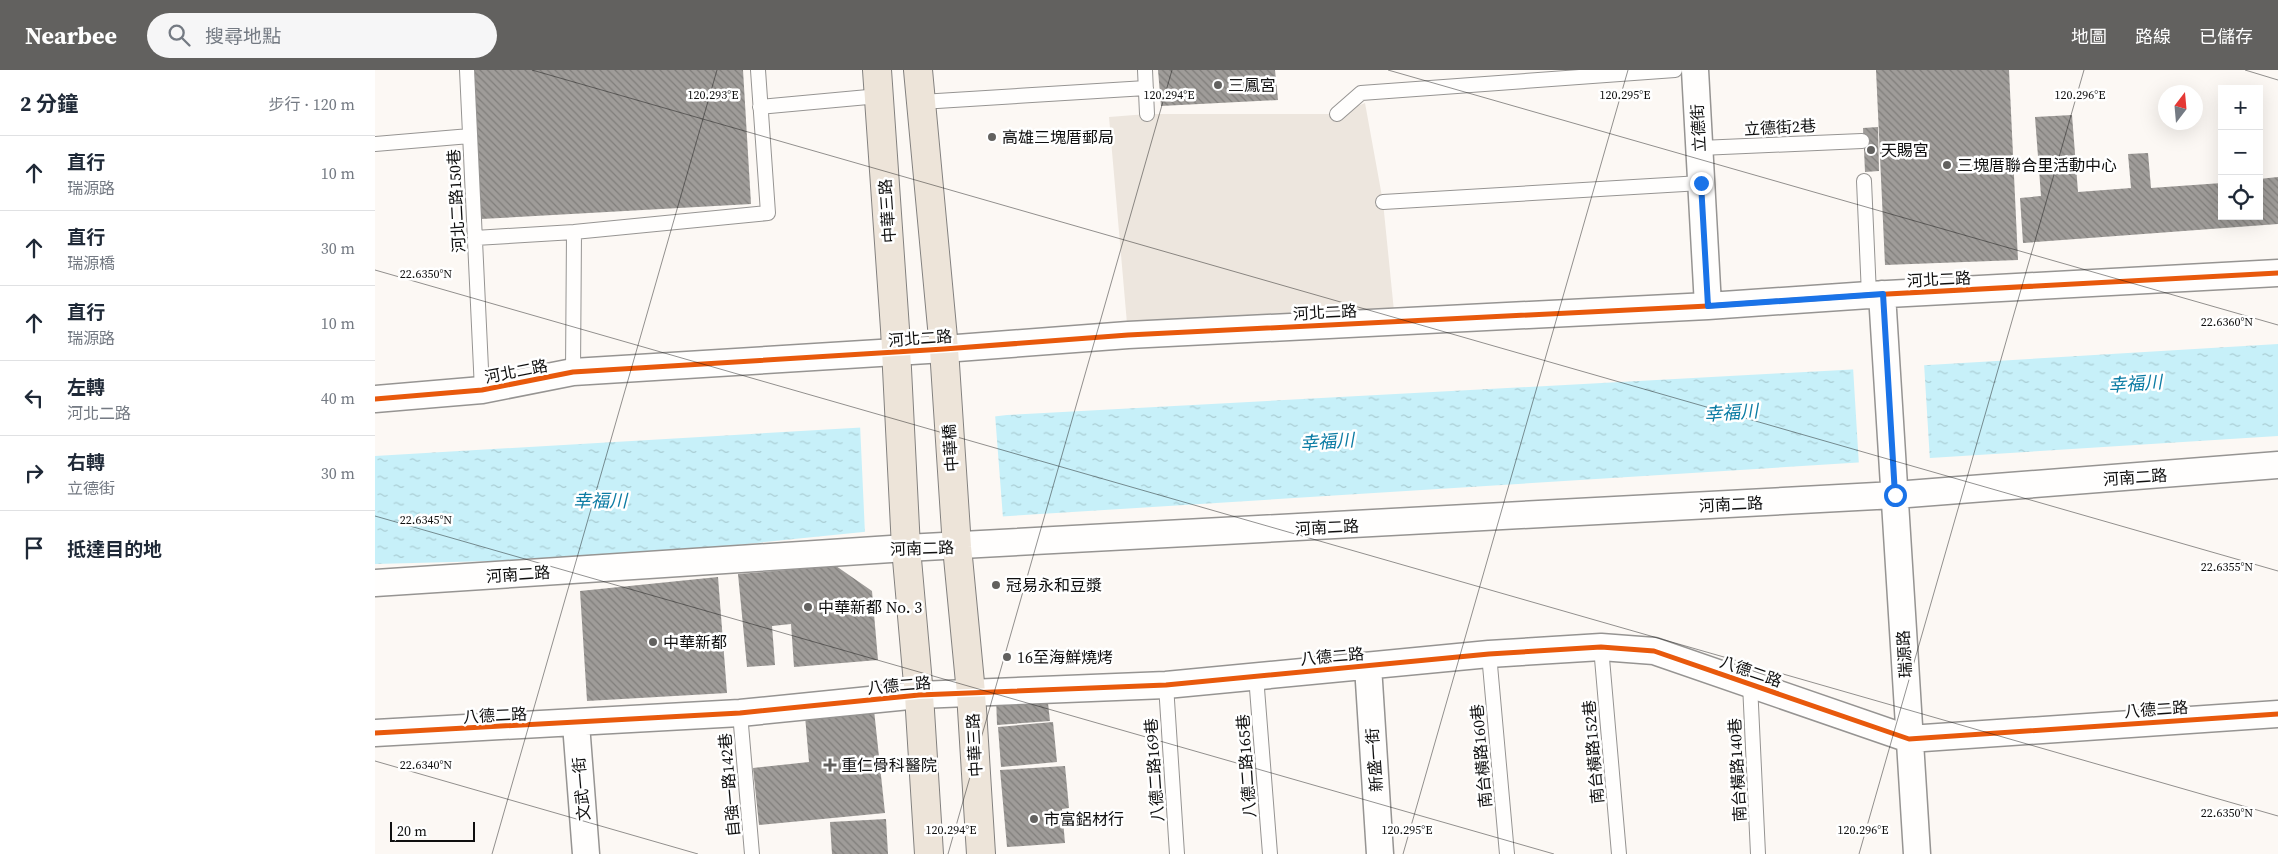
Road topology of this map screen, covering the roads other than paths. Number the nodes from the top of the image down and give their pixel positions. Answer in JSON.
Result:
{"nodes":[{"id":1,"x":467,"y":70,"type":"edge"},
{"id":2,"x":757,"y":70,"type":"edge"},
{"id":3,"x":918,"y":70,"type":"edge"},
{"id":4,"x":1145,"y":70,"type":"edge"},
{"id":5,"x":1675,"y":70,"type":"edge"},
{"id":6,"x":1695,"y":70,"type":"edge"},
{"id":7,"x":878,"y":83,"type":"edge"},
{"id":8,"x":1146,"y":88,"type":"junction"},
{"id":9,"x":921,"y":102,"type":"junction"},
{"id":10,"x":760,"y":107,"type":"junction"},
{"id":11,"x":1147,"y":114,"type":"dead end"},
{"id":12,"x":1337,"y":114,"type":"dead end"},
{"id":13,"x":470,"y":136,"type":"junction"},
{"id":14,"x":1862,"y":141,"type":"dead end"},
{"id":15,"x":375,"y":144,"type":"edge"},
{"id":16,"x":1699,"y":148,"type":"junction"},
{"id":17,"x":1864,"y":181,"type":"dead end"},
{"id":18,"x":1701,"y":183,"type":"junction"},
{"id":19,"x":1383,"y":202,"type":"dead end"},
{"id":20,"x":574,"y":232,"type":"junction"},
{"id":21,"x":475,"y":238,"type":"junction"},
{"id":22,"x":2278,"y":273,"type":"edge"},
{"id":23,"x":1876,"y":294,"type":"junction"},
{"id":24,"x":1708,"y":306,"type":"junction"},
{"id":25,"x":944,"y":350,"type":"junction"},
{"id":26,"x":896,"y":352,"type":"junction"},
{"id":27,"x":573,"y":372,"type":"junction"},
{"id":28,"x":482,"y":390,"type":"junction"},
{"id":29,"x":375,"y":398,"type":"edge"},
{"id":30,"x":2278,"y":465,"type":"edge"},
{"id":31,"x":1895,"y":495,"type":"junction"},
{"id":32,"x":957,"y":547,"type":"junction"},
{"id":33,"x":906,"y":548,"type":"junction"},
{"id":34,"x":375,"y":583,"type":"edge"},
{"id":35,"x":1601,"y":647,"type":"junction"},
{"id":36,"x":1489,"y":654,"type":"junction"},
{"id":37,"x":1368,"y":666,"type":"junction"},
{"id":38,"x":1256,"y":676,"type":"junction"},
{"id":39,"x":1750,"y":684,"type":"junction"},
{"id":40,"x":1166,"y":685,"type":"junction"},
{"id":41,"x":971,"y":693,"type":"junction"},
{"id":42,"x":919,"y":696,"type":"junction"},
{"id":43,"x":740,"y":713,"type":"junction"},
{"id":44,"x":2278,"y":714,"type":"edge"},
{"id":45,"x":576,"y":724,"type":"junction"},
{"id":46,"x":375,"y":733,"type":"edge"},
{"id":47,"x":1909,"y":739,"type":"junction"},
{"id":48,"x":586,"y":854,"type":"edge"},
{"id":49,"x":752,"y":854,"type":"edge"},
{"id":50,"x":929,"y":854,"type":"edge"},
{"id":51,"x":981,"y":854,"type":"edge"},
{"id":52,"x":1177,"y":854,"type":"edge"},
{"id":53,"x":1270,"y":854,"type":"edge"},
{"id":54,"x":1380,"y":854,"type":"edge"},
{"id":55,"x":1507,"y":854,"type":"edge"},
{"id":56,"x":1619,"y":854,"type":"edge"},
{"id":57,"x":1758,"y":854,"type":"edge"},
{"id":58,"x":1917,"y":854,"type":"edge"}],
"edges":[{"from":1,"to":13,"type":"lane","name":"河北二路150巷"},
{"from":2,"to":10,"type":"lane"},
{"from":3,"to":9,"type":"main road"},
{"from":4,"to":8,"type":"lane"},
{"from":5,"to":12,"type":"lane"},
{"from":6,"to":16,"type":"street","name":"立德街"},
{"from":7,"to":10,"type":"lane"},
{"from":7,"to":26,"type":"main road","name":"中華三路"},
{"from":8,"to":9,"type":"lane"},
{"from":8,"to":11,"type":"lane"},
{"from":9,"to":25,"type":"main road"},
{"from":10,"to":20,"type":"lane"},
{"from":13,"to":15,"type":"lane"},
{"from":13,"to":21,"type":"lane","name":"河北二路150巷"},
{"from":14,"to":16,"type":"lane","name":"立德街2巷"},
{"from":16,"to":18,"type":"street","name":"立德街"},
{"from":17,"to":23,"type":"lane"},
{"from":18,"to":19,"type":"lane"},
{"from":18,"to":24,"type":"street","name":"立德街"},
{"from":20,"to":21,"type":"lane"},
{"from":20,"to":27,"type":"lane"},
{"from":21,"to":28,"type":"lane","name":"河北二路150巷"},
{"from":22,"to":23,"type":"street","name":"河北二路"},
{"from":23,"to":24,"type":"street","name":"河北二路"},
{"from":23,"to":31,"type":"street","name":"瑞源路"},
{"from":24,"to":25,"type":"street","name":"河北二路"},
{"from":25,"to":26,"type":"street","name":"河北二路"},
{"from":25,"to":32,"type":"main road","name":"中華橋"},
{"from":26,"to":27,"type":"street","name":"河北二路"},
{"from":26,"to":33,"type":"main road"},
{"from":27,"to":28,"type":"street","name":"河北二路"},
{"from":28,"to":29,"type":"street","name":"河北二路"},
{"from":30,"to":31,"type":"street","name":"河南二路"},
{"from":31,"to":32,"type":"street","name":"河南二路"},
{"from":31,"to":47,"type":"street","name":"瑞源路"},
{"from":32,"to":33,"type":"street","name":"河南二路"},
{"from":32,"to":41,"type":"main road","name":"中華三路"},
{"from":33,"to":34,"type":"street","name":"河南二路"},
{"from":33,"to":42,"type":"main road"},
{"from":35,"to":36,"type":"street","name":"八德二路"},
{"from":35,"to":39,"type":"street","name":"八德二路"},
{"from":35,"to":56,"type":"lane","name":"南台橫路152巷"},
{"from":36,"to":37,"type":"street","name":"八德二路"},
{"from":36,"to":55,"type":"lane","name":"南台橫路160巷"},
{"from":37,"to":38,"type":"street","name":"八德二路"},
{"from":37,"to":54,"type":"street","name":"新盛一街"},
{"from":38,"to":40,"type":"street","name":"八德二路"},
{"from":38,"to":53,"type":"lane","name":"八德二路165巷"},
{"from":39,"to":47,"type":"street","name":"八德二路"},
{"from":39,"to":57,"type":"lane","name":"南台橫路140巷"},
{"from":40,"to":41,"type":"street","name":"八德二路"},
{"from":40,"to":52,"type":"lane","name":"八德二路169巷"},
{"from":41,"to":42,"type":"street","name":"八德二路"},
{"from":41,"to":51,"type":"main road","name":"中華三路"},
{"from":42,"to":43,"type":"street","name":"八德二路"},
{"from":42,"to":50,"type":"main road"},
{"from":43,"to":45,"type":"street","name":"八德二路"},
{"from":43,"to":49,"type":"lane","name":"自強一路142巷"},
{"from":44,"to":47,"type":"street","name":"八德二路"},
{"from":45,"to":46,"type":"street","name":"八德二路"},
{"from":45,"to":48,"type":"street","name":"文武一街"},
{"from":47,"to":58,"type":"street","name":"瑞源路"}]}
